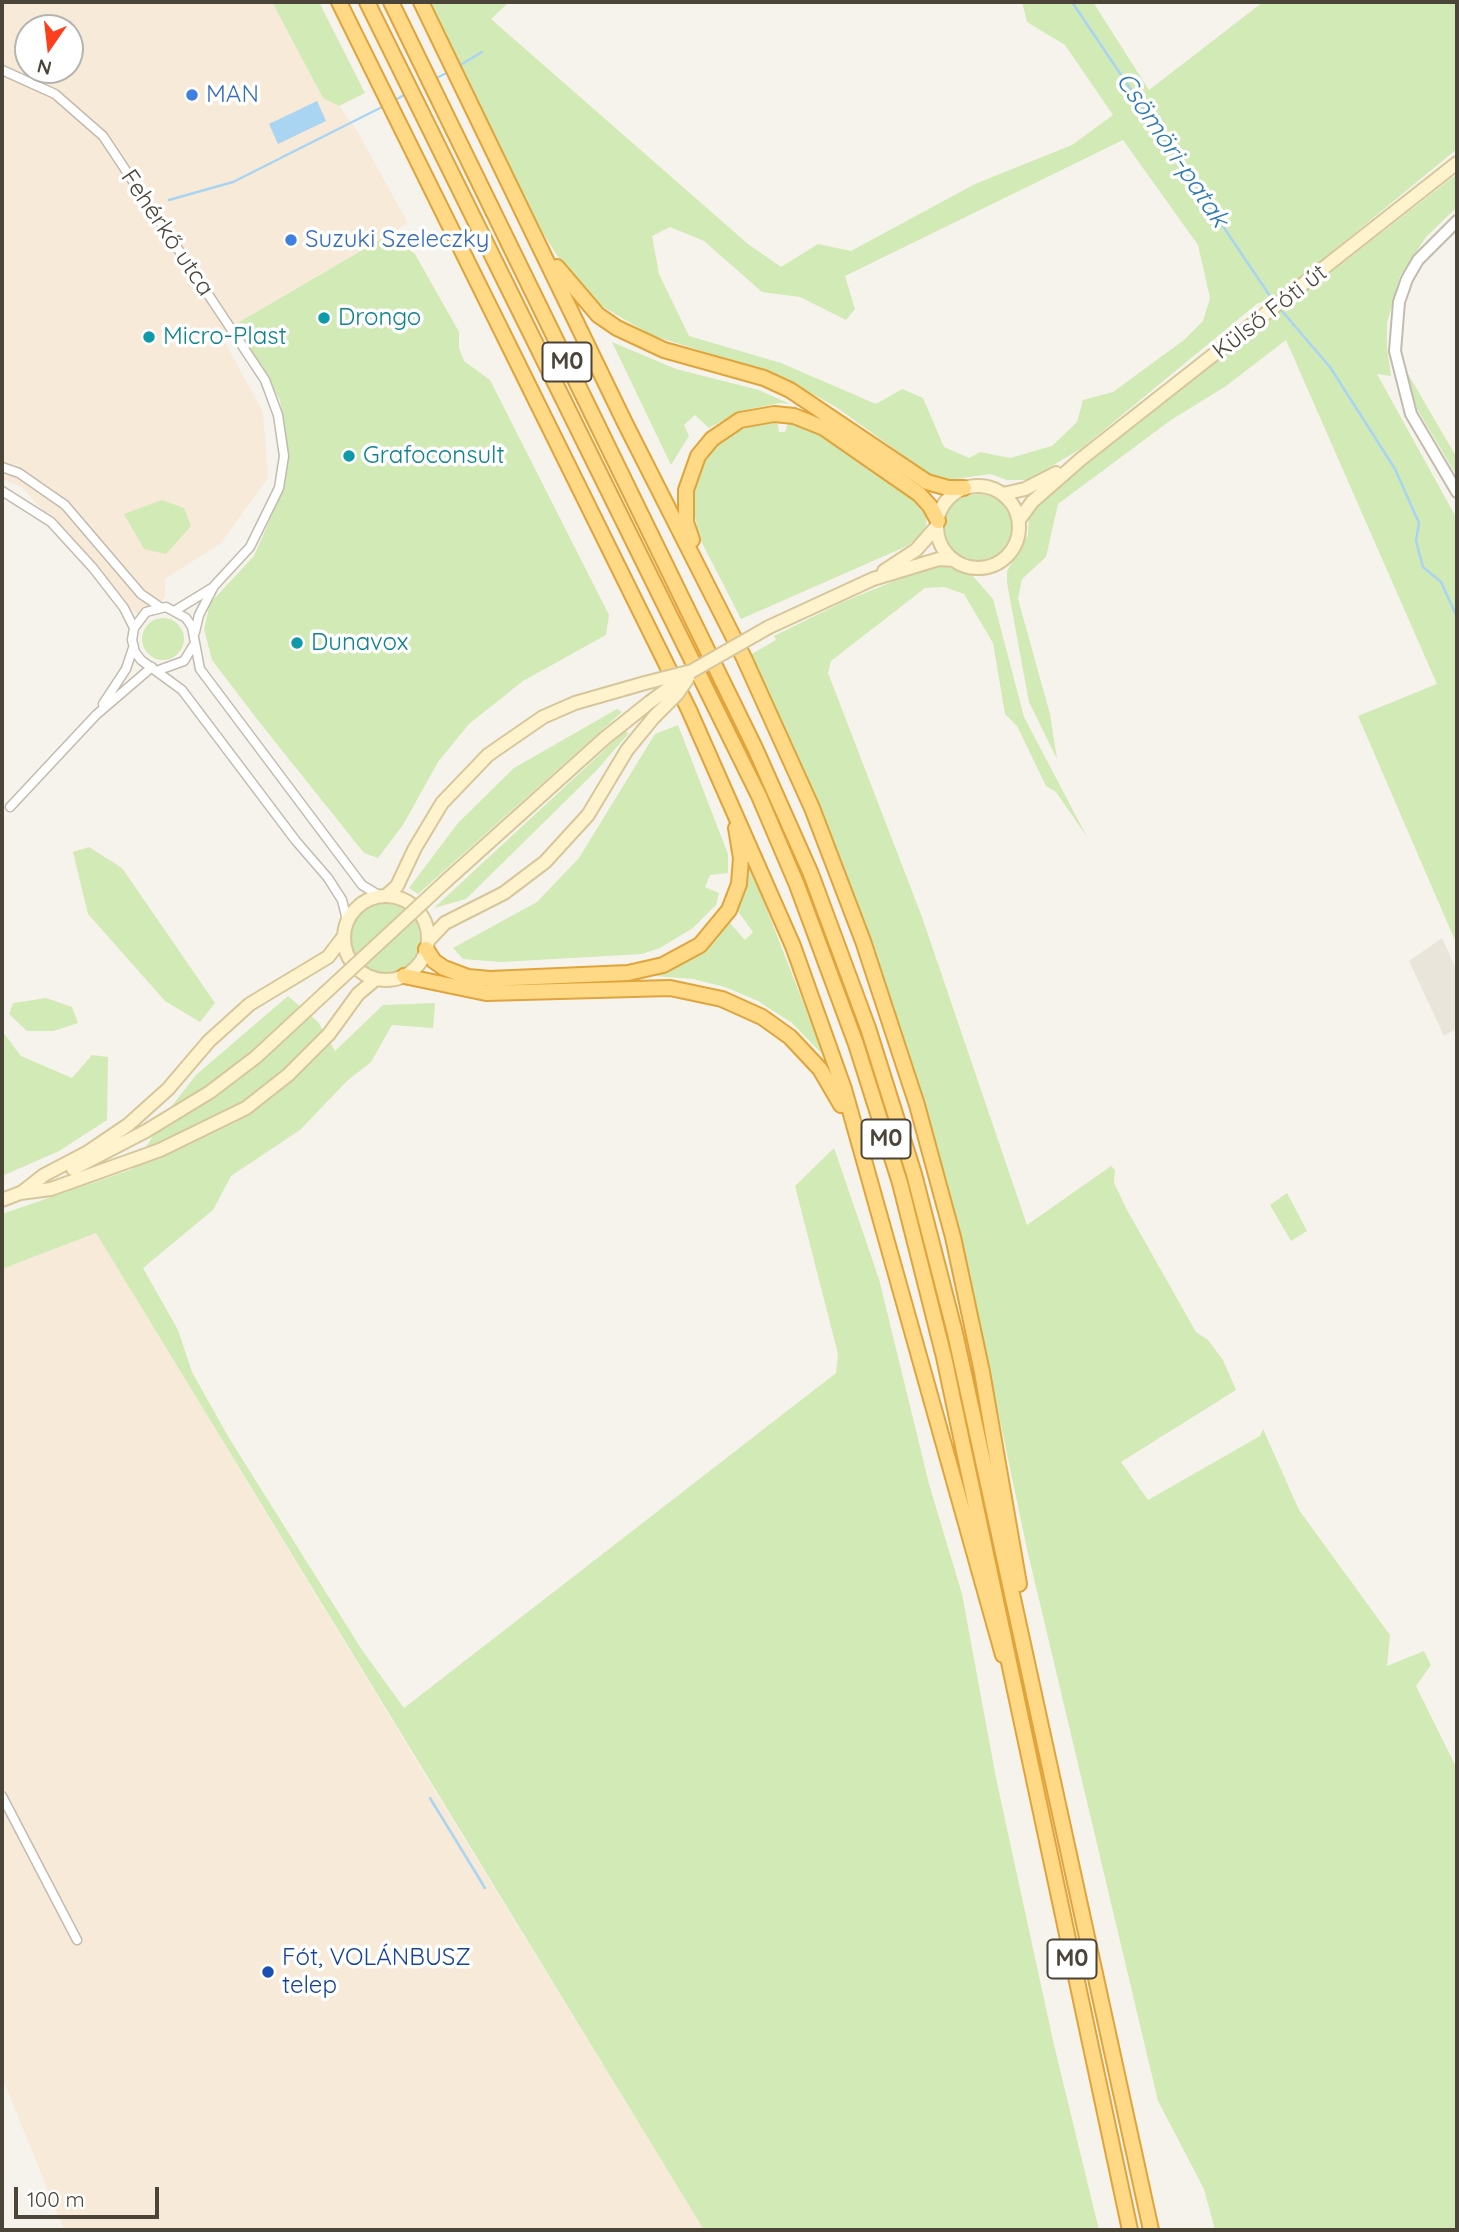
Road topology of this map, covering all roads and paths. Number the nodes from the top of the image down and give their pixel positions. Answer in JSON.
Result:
{"nodes":[{"id":1,"x":339,"y":2,"type":"edge"},
{"id":2,"x":367,"y":2,"type":"edge"},
{"id":3,"x":391,"y":2,"type":"edge"},
{"id":4,"x":421,"y":2,"type":"edge"},
{"id":5,"x":2,"y":69,"type":"edge"},
{"id":6,"x":1457,"y":163,"type":"edge"},
{"id":7,"x":1457,"y":221,"type":"edge"},
{"id":8,"x":536,"y":237,"type":"junction"},
{"id":9,"x":1081,"y":460,"type":"junction"},
{"id":10,"x":2,"y":467,"type":"edge"},
{"id":11,"x":964,"y":488,"type":"junction"},
{"id":12,"x":2,"y":491,"type":"edge"},
{"id":13,"x":1457,"y":492,"type":"edge"},
{"id":14,"x":1003,"y":494,"type":"junction"},
{"id":15,"x":1019,"y":520,"type":"junction"},
{"id":16,"x":937,"y":523,"type":"junction"},
{"id":17,"x":954,"y":560,"type":"junction"},
{"id":18,"x":701,"y":572,"type":"junction"},
{"id":19,"x":873,"y":579,"type":"junction"},
{"id":20,"x":214,"y":586,"type":"junction"},
{"id":21,"x":160,"y":607,"type":"junction"},
{"id":22,"x":176,"y":610,"type":"junction"},
{"id":23,"x":134,"y":628,"type":"junction"},
{"id":24,"x":194,"y":635,"type":"junction"},
{"id":25,"x":193,"y":646,"type":"junction"},
{"id":26,"x":133,"y":647,"type":"junction"},
{"id":27,"x":155,"y":669,"type":"junction"},
{"id":28,"x":692,"y":671,"type":"junction"},
{"id":29,"x":96,"y":715,"type":"junction"},
{"id":30,"x":731,"y":802,"type":"junction"},
{"id":31,"x":10,"y":807,"type":"dead end"},
{"id":32,"x":383,"y":896,"type":"junction"},
{"id":33,"x":347,"y":920,"type":"junction"},
{"id":34,"x":344,"y":936,"type":"junction"},
{"id":35,"x":427,"y":945,"type":"junction"},
{"id":36,"x":404,"y":976,"type":"junction"},
{"id":37,"x":376,"y":979,"type":"junction"},
{"id":38,"x":858,"y":1138,"type":"junction"},
{"id":39,"x":20,"y":1193,"type":"junction"},
{"id":40,"x":2,"y":1200,"type":"edge"},
{"id":41,"x":1019,"y":1624,"type":"junction"},
{"id":42,"x":1016,"y":1689,"type":"junction"},
{"id":43,"x":2,"y":1796,"type":"edge"},
{"id":44,"x":77,"y":1940,"type":"dead end"},
{"id":45,"x":1130,"y":2230,"type":"edge"},
{"id":46,"x":1151,"y":2230,"type":"edge"}],
"edges":[{"from":1,"to":30,"type":"highway"},
{"from":2,"to":42,"type":"highway","number":"M0"},
{"from":3,"to":41,"type":"highway","number":"M0"},
{"from":4,"to":8,"type":"highway"},
{"from":5,"to":20,"type":"street","name":"Fehérkő utca"},
{"from":6,"to":9,"type":"main road","name":"Külső Fóti út"},
{"from":7,"to":13,"type":"street"},
{"from":8,"to":11,"type":"highway"},
{"from":8,"to":18,"type":"highway"},
{"from":9,"to":14,"type":"main road","name":"Külső Fóti út"},
{"from":9,"to":15,"type":"main road","name":"Külső Fóti út"},
{"from":10,"to":21,"type":"street"},
{"from":11,"to":14,"type":"main road"},
{"from":11,"to":16,"type":"main road"},
{"from":12,"to":23,"type":"street"},
{"from":14,"to":15,"type":"main road"},
{"from":15,"to":17,"type":"main road"},
{"from":16,"to":17,"type":"main road"},
{"from":16,"to":18,"type":"highway"},
{"from":16,"to":19,"type":"main road"},
{"from":17,"to":19,"type":"main road"},
{"from":18,"to":41,"type":"highway"},
{"from":19,"to":28,"type":"main road","bridge":true},
{"from":20,"to":22,"type":"street"},
{"from":20,"to":24,"type":"street"},
{"from":21,"to":22,"type":"street"},
{"from":21,"to":23,"type":"street"},
{"from":22,"to":24,"type":"street"},
{"from":23,"to":26,"type":"street"},
{"from":24,"to":25,"type":"street"},
{"from":25,"to":27,"type":"street"},
{"from":25,"to":32,"type":"street"},
{"from":26,"to":27,"type":"street"},
{"from":26,"to":29,"type":"street"},
{"from":27,"to":29,"type":"street"},
{"from":27,"to":33,"type":"street"},
{"from":28,"to":32,"type":"main road","bridge":true},
{"from":28,"to":35,"type":"main road","bridge":true},
{"from":28,"to":39,"type":"main road","bridge":true},
{"from":29,"to":31,"type":"street"},
{"from":30,"to":35,"type":"highway"},
{"from":30,"to":38,"type":"highway"},
{"from":32,"to":33,"type":"main road"},
{"from":32,"to":35,"type":"main road"},
{"from":33,"to":34,"type":"main road"},
{"from":34,"to":37,"type":"main road"},
{"from":34,"to":39,"type":"main road"},
{"from":35,"to":36,"type":"main road"},
{"from":36,"to":37,"type":"main road"},
{"from":36,"to":38,"type":"highway"},
{"from":37,"to":39,"type":"main road"},
{"from":38,"to":42,"type":"highway"},
{"from":39,"to":40,"type":"main road"},
{"from":41,"to":46,"type":"highway","number":"M0"},
{"from":42,"to":45,"type":"highway","number":"M0"},
{"from":43,"to":44,"type":"street"}]}
